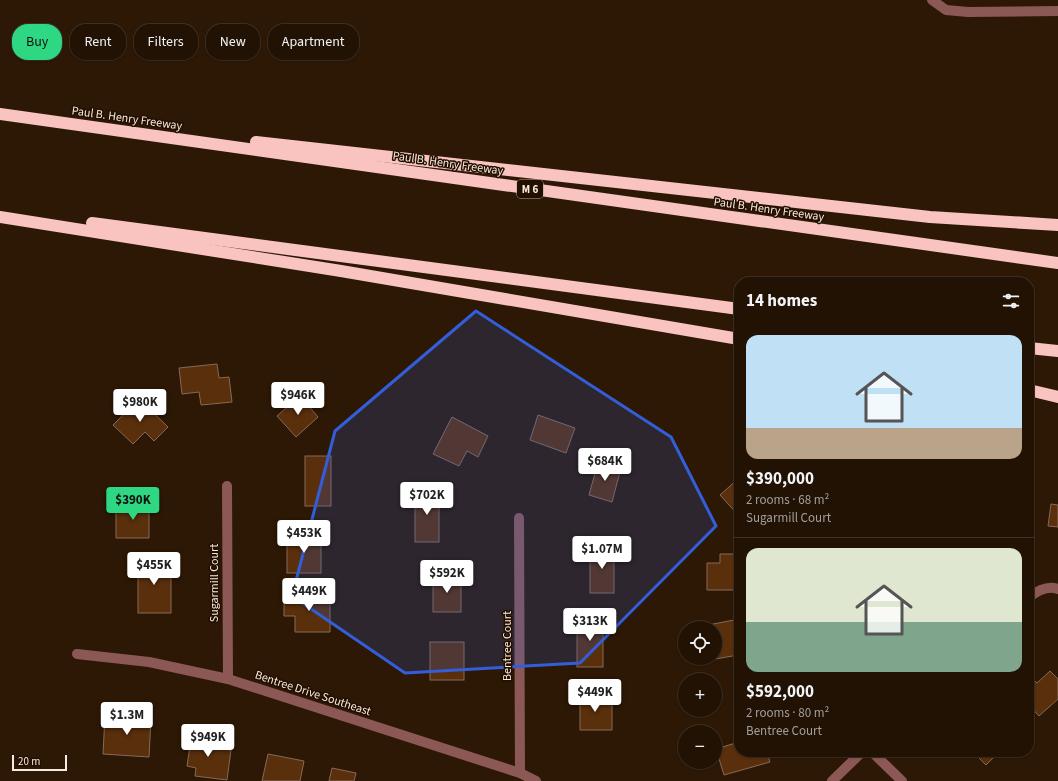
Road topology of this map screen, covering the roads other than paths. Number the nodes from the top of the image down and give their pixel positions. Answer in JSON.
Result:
{"nodes":[{"id":1,"x":932,"y":0,"type":"edge"},
{"id":2,"x":1058,"y":11,"type":"edge"},
{"id":3,"x":1,"y":114,"type":"edge"},
{"id":4,"x":0,"y":211,"type":"edge"},
{"id":5,"x":0,"y":217,"type":"edge"},
{"id":6,"x":1058,"y":225,"type":"edge"},
{"id":7,"x":1058,"y":263,"type":"edge"},
{"id":8,"x":734,"y":308,"type":"edge"},
{"id":9,"x":734,"y":338,"type":"edge"},
{"id":10,"x":1034,"y":349,"type":"edge"},
{"id":11,"x":1058,"y":351,"type":"edge"},
{"id":12,"x":1034,"y":391,"type":"edge"},
{"id":13,"x":1058,"y":397,"type":"edge"},
{"id":14,"x":227,"y":486,"type":"dead end"},
{"id":15,"x":519,"y":518,"type":"dead end"},
{"id":16,"x":1058,"y":589,"type":"edge"},
{"id":17,"x":1034,"y":593,"type":"edge"},
{"id":18,"x":77,"y":654,"type":"dead end"},
{"id":19,"x":228,"y":680,"type":"junction"},
{"id":20,"x":857,"y":757,"type":"edge"},
{"id":21,"x":877,"y":757,"type":"edge"},
{"id":22,"x":520,"y":773,"type":"junction"},
{"id":23,"x":536,"y":781,"type":"edge"},
{"id":24,"x":832,"y":781,"type":"edge"},
{"id":25,"x":902,"y":781,"type":"edge"}],
"edges":[{"from":1,"to":2,"type":"street"},
{"from":3,"to":6,"type":"highway"},
{"from":3,"to":7,"type":"highway","name":"Paul B. Henry Freeway","number":"M 6"},
{"from":4,"to":8,"type":"highway"},
{"from":5,"to":9,"type":"highway"},
{"from":10,"to":11,"type":"highway"},
{"from":12,"to":13,"type":"highway"},
{"from":14,"to":19,"type":"street","name":"Sugarmill Court"},
{"from":15,"to":22,"type":"street","name":"Bentree Court"},
{"from":16,"to":17,"type":"street"},
{"from":18,"to":19,"type":"street","name":"Bentree Drive Southeast"},
{"from":19,"to":22,"type":"street","name":"Bentree Drive Southeast"},
{"from":20,"to":24,"type":"street"},
{"from":21,"to":25,"type":"street"},
{"from":22,"to":23,"type":"street","name":"Bentree Drive Southeast"}]}
